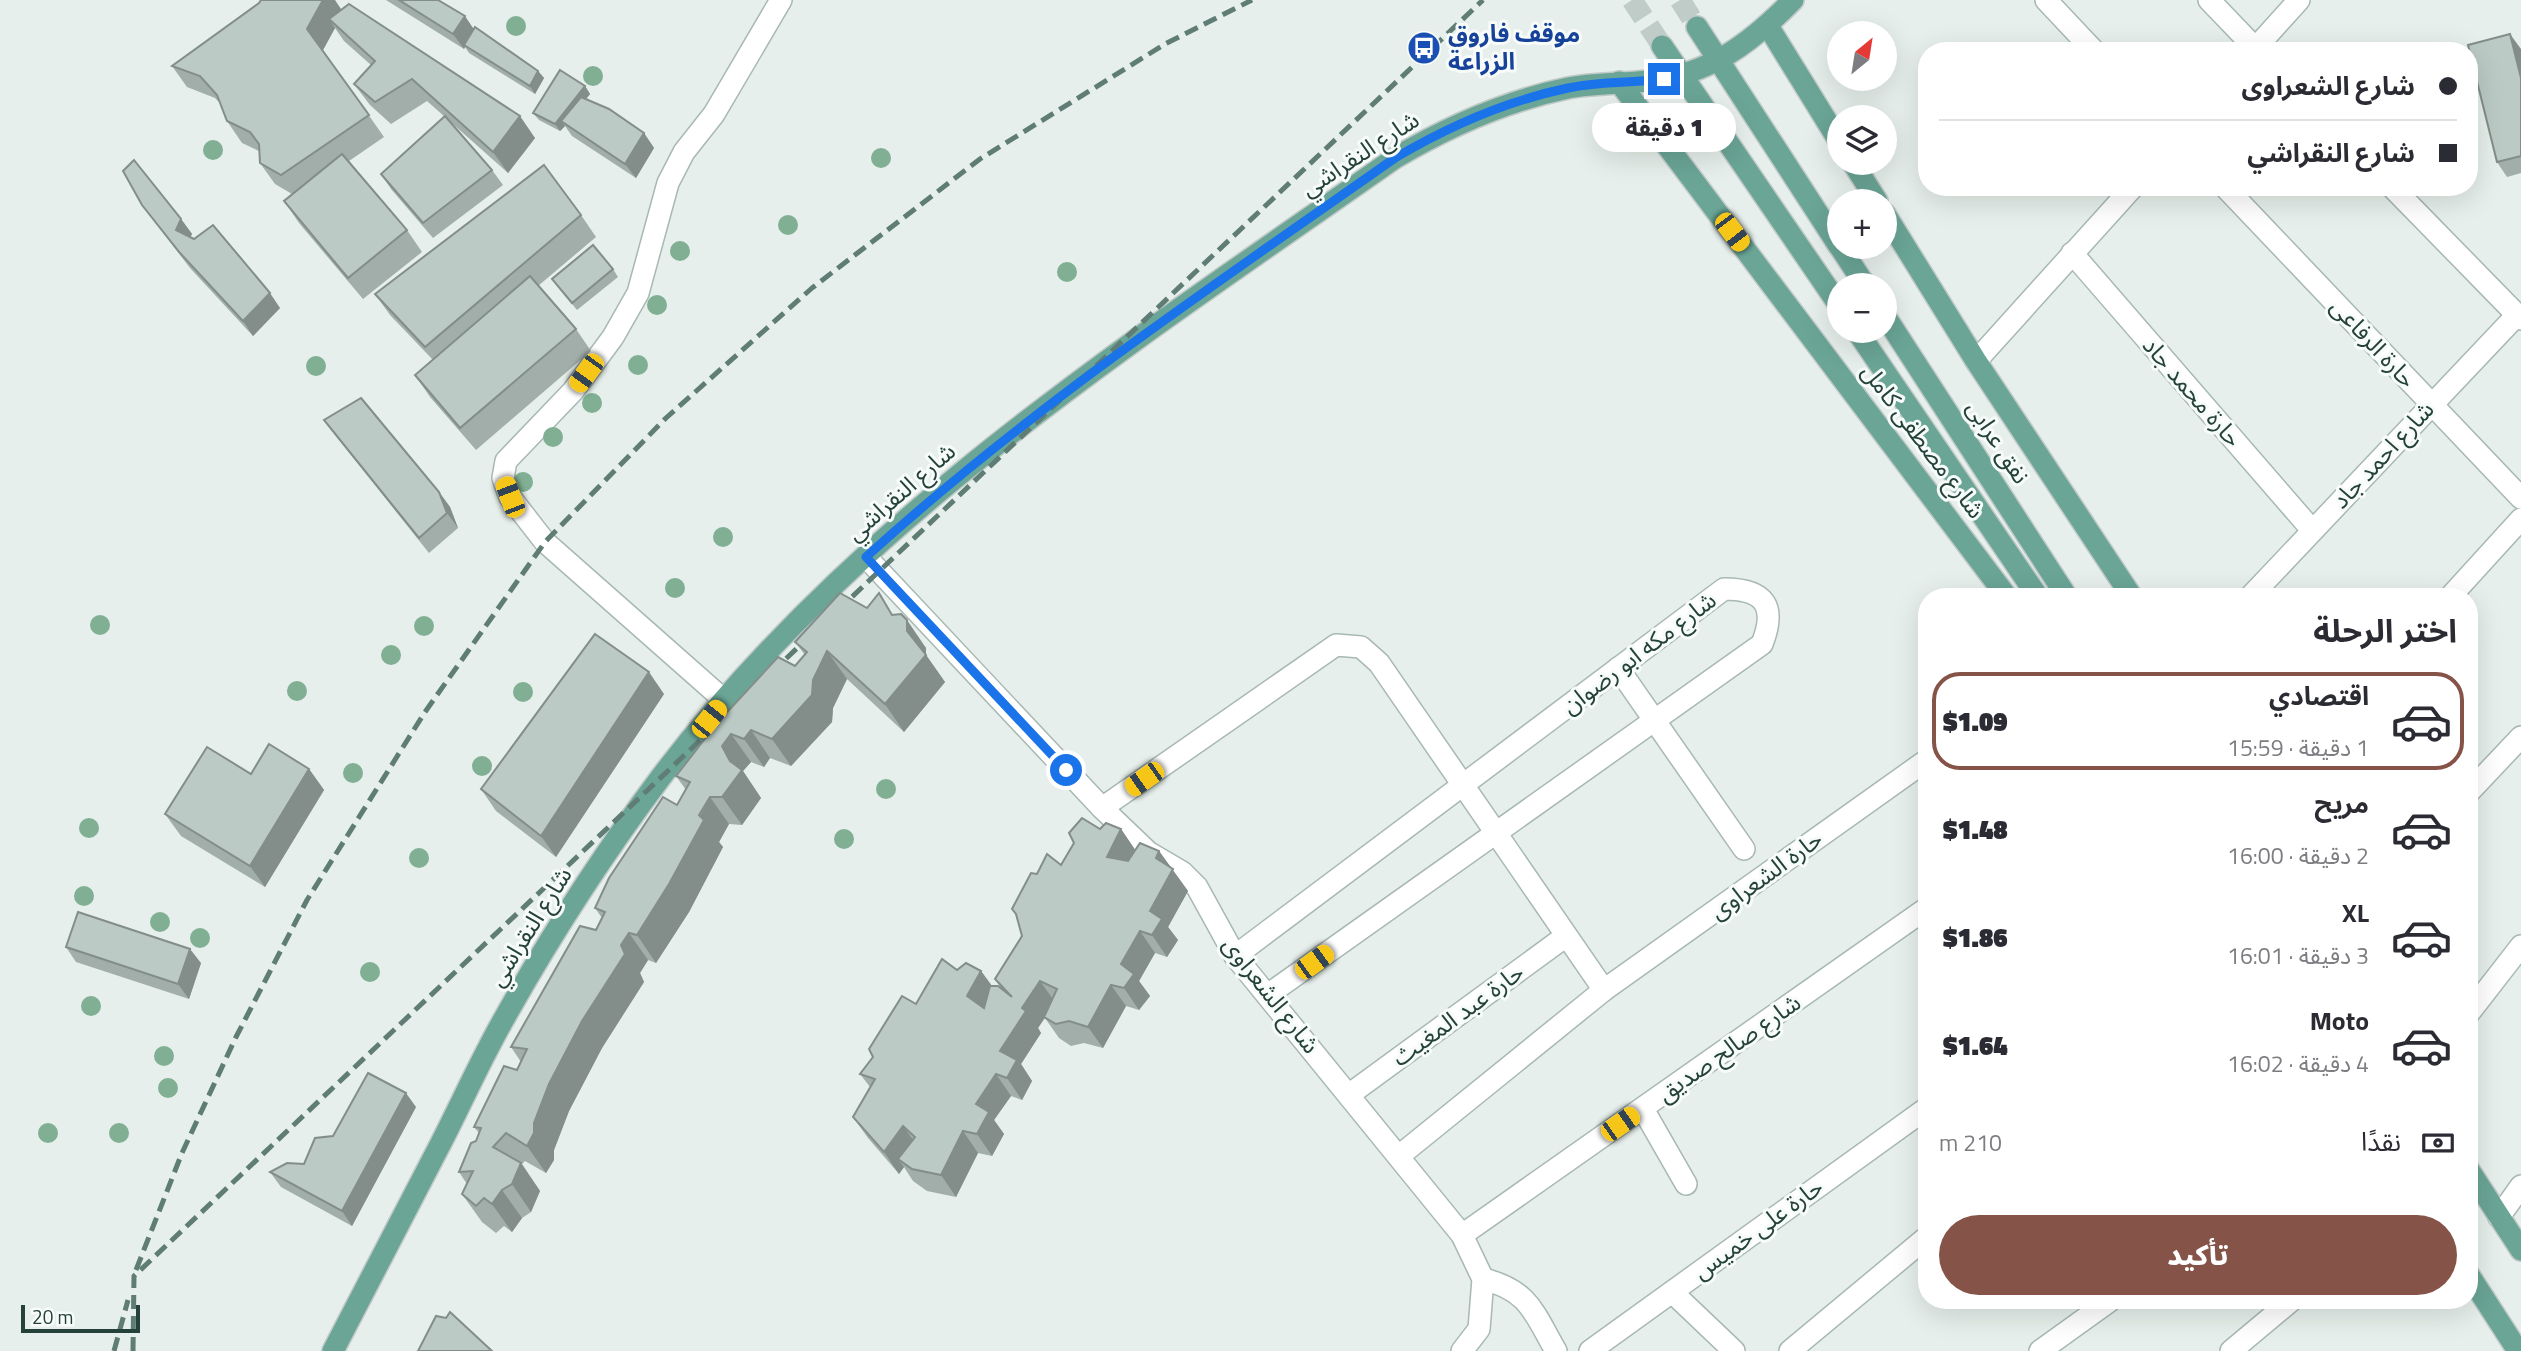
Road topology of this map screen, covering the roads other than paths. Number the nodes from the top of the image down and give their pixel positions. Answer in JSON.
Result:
{"nodes":[{"id":1,"x":781,"y":0,"type":"edge"},
{"id":2,"x":1793,"y":0,"type":"edge"},
{"id":3,"x":2046,"y":0,"type":"edge"},
{"id":4,"x":2209,"y":0,"type":"edge"},
{"id":5,"x":2299,"y":0,"type":"edge"},
{"id":6,"x":1768,"y":26,"type":"junction"},
{"id":7,"x":1697,"y":27,"type":"tunnel mouth"},
{"id":8,"x":2086,"y":42,"type":"edge"},
{"id":9,"x":2248,"y":42,"type":"edge"},
{"id":10,"x":2262,"y":42,"type":"edge"},
{"id":11,"x":1662,"y":46,"type":"tunnel mouth"},
{"id":12,"x":1719,"y":61,"type":"junction"},
{"id":13,"x":1682,"y":75,"type":"junction"},
{"id":14,"x":1619,"y":82,"type":"junction"},
{"id":15,"x":1827,"y":122,"type":"edge"},
{"id":16,"x":2125,"y":196,"type":"edge"},
{"id":17,"x":2234,"y":196,"type":"edge"},
{"id":18,"x":2401,"y":196,"type":"edge"},
{"id":19,"x":1827,"y":226,"type":"edge"},
{"id":20,"x":1897,"y":233,"type":"edge"},
{"id":21,"x":2072,"y":253,"type":"junction"},
{"id":22,"x":1827,"y":287,"type":"edge"},
{"id":23,"x":2519,"y":317,"type":"edge"},
{"id":24,"x":1897,"y":335,"type":"edge"},
{"id":25,"x":1865,"y":343,"type":"edge"},
{"id":26,"x":1976,"y":361,"type":"junction"},
{"id":27,"x":2430,"y":404,"type":"junction"},
{"id":28,"x":2521,"y":498,"type":"edge"},
{"id":29,"x":2521,"y":519,"type":"edge"},
{"id":30,"x":2312,"y":530,"type":"junction"},
{"id":31,"x":866,"y":557,"type":"junction"},
{"id":32,"x":2000,"y":588,"type":"edge"},
{"id":33,"x":2032,"y":588,"type":"edge"},
{"id":34,"x":2061,"y":588,"type":"edge"},
{"id":35,"x":2126,"y":588,"type":"edge"},
{"id":36,"x":2258,"y":588,"type":"edge"},
{"id":37,"x":2457,"y":588,"type":"edge"},
{"id":38,"x":1618,"y":668,"type":"junction"},
{"id":39,"x":724,"y":700,"type":"junction"},
{"id":40,"x":1655,"y":720,"type":"junction"},
{"id":41,"x":2521,"y":737,"type":"edge"},
{"id":42,"x":1918,"y":766,"type":"edge"},
{"id":43,"x":2478,"y":782,"type":"edge"},
{"id":44,"x":1463,"y":785,"type":"junction"},
{"id":45,"x":1102,"y":808,"type":"junction"},
{"id":46,"x":1496,"y":833,"type":"junction"},
{"id":47,"x":1744,"y":849,"type":"dead end"},
{"id":48,"x":1918,"y":914,"type":"edge"},
{"id":49,"x":1566,"y":936,"type":"junction"},
{"id":50,"x":2521,"y":946,"type":"edge"},
{"id":51,"x":1235,"y":957,"type":"junction"},
{"id":52,"x":1604,"y":990,"type":"junction"},
{"id":53,"x":1269,"y":994,"type":"junction"},
{"id":54,"x":2478,"y":1001,"type":"edge"},
{"id":55,"x":1350,"y":1094,"type":"junction"},
{"id":56,"x":1643,"y":1109,"type":"junction"},
{"id":57,"x":1918,"y":1114,"type":"edge"},
{"id":58,"x":1399,"y":1156,"type":"junction"},
{"id":59,"x":1686,"y":1184,"type":"dead end"},
{"id":60,"x":2478,"y":1184,"type":"edge"},
{"id":61,"x":2521,"y":1186,"type":"edge"},
{"id":62,"x":2499,"y":1217,"type":"junction"},
{"id":63,"x":1462,"y":1235,"type":"junction"},
{"id":64,"x":1918,"y":1244,"type":"edge"},
{"id":65,"x":2521,"y":1250,"type":"edge"},
{"id":66,"x":1483,"y":1279,"type":"junction"},
{"id":67,"x":2478,"y":1290,"type":"edge"},
{"id":68,"x":1672,"y":1292,"type":"junction"},
{"id":69,"x":2098,"y":1309,"type":"edge"},
{"id":70,"x":2281,"y":1309,"type":"edge"},
{"id":71,"x":333,"y":1351,"type":"edge"},
{"id":72,"x":1462,"y":1351,"type":"edge"},
{"id":73,"x":1556,"y":1351,"type":"edge"},
{"id":74,"x":1590,"y":1351,"type":"edge"},
{"id":75,"x":1734,"y":1351,"type":"edge"},
{"id":76,"x":1790,"y":1351,"type":"edge"},
{"id":77,"x":2040,"y":1351,"type":"edge"},
{"id":78,"x":2231,"y":1351,"type":"edge"},
{"id":79,"x":2518,"y":1351,"type":"edge"}],
"edges":[{"from":1,"to":39,"type":"street"},
{"from":2,"to":6,"type":"main road","name":"شارع النقراشي"},
{"from":3,"to":8,"type":"street"},
{"from":4,"to":9,"type":"street"},
{"from":5,"to":10,"type":"street"},
{"from":6,"to":12,"type":"main road","name":"شارع النقراشي"},
{"from":6,"to":15,"type":"main road"},
{"from":7,"to":12,"type":"main road"},
{"from":11,"to":13,"type":"main road"},
{"from":12,"to":13,"type":"main road","name":"شارع النقراشي"},
{"from":12,"to":19,"type":"main road"},
{"from":13,"to":14,"type":"main road","name":"شارع النقراشي"},
{"from":13,"to":22,"type":"main road"},
{"from":14,"to":31,"type":"main road","name":"شارع النقراشي"},
{"from":14,"to":32,"type":"main road","name":"شارع مصطفى كامل"},
{"from":16,"to":21,"type":"street"},
{"from":17,"to":27,"type":"street","name":"حارة الرفاعى"},
{"from":18,"to":23,"type":"street"},
{"from":20,"to":26,"type":"main road"},
{"from":21,"to":26,"type":"street"},
{"from":21,"to":30,"type":"street","name":"حارة محمد جاد"},
{"from":23,"to":27,"type":"street","name":"شارع احمد جاد"},
{"from":24,"to":34,"type":"main road","name":"نفق عرابى"},
{"from":25,"to":33,"type":"main road"},
{"from":26,"to":35,"type":"main road"},
{"from":27,"to":28,"type":"street","name":"حارة الرفاعى"},
{"from":27,"to":30,"type":"street","name":"شارع احمد جاد"},
{"from":29,"to":37,"type":"street"},
{"from":30,"to":36,"type":"street","name":"شارع احمد جاد"},
{"from":31,"to":39,"type":"main road","name":"شارع النقراشي"},
{"from":31,"to":45,"type":"street","name":"شارع الشعراوى"},
{"from":38,"to":40,"type":"street"},
{"from":38,"to":40,"type":"street","name":"شارع مكه ابو رضوان"},
{"from":38,"to":44,"type":"street","name":"شارع مكه ابو رضوان"},
{"from":39,"to":71,"type":"main road","name":"شارع النقراشي"},
{"from":40,"to":46,"type":"street","name":"شارع مكه ابو رضوان"},
{"from":40,"to":47,"type":"street"},
{"from":41,"to":43,"type":"street"},
{"from":42,"to":52,"type":"street","name":"حارة الشعراوى"},
{"from":44,"to":45,"type":"street"},
{"from":44,"to":46,"type":"street"},
{"from":44,"to":51,"type":"street","name":"شارع مكه ابو رضوان"},
{"from":45,"to":51,"type":"street","name":"شارع الشعراوى"},
{"from":46,"to":49,"type":"street"},
{"from":46,"to":53,"type":"street","name":"شارع مكه ابو رضوان"},
{"from":48,"to":56,"type":"street","name":"شارع صالح صديق"},
{"from":49,"to":52,"type":"street"},
{"from":49,"to":55,"type":"street","name":"حارة عبد المغيث"},
{"from":50,"to":54,"type":"street"},
{"from":51,"to":53,"type":"street","name":"شارع الشعراوى"},
{"from":52,"to":58,"type":"street","name":"حارة الشعراوى"},
{"from":53,"to":55,"type":"street","name":"شارع الشعراوى"},
{"from":55,"to":58,"type":"street","name":"شارع الشعراوى"},
{"from":56,"to":59,"type":"street"},
{"from":56,"to":63,"type":"street","name":"شارع صالح صديق"},
{"from":57,"to":68,"type":"street","name":"حارة على خميس"},
{"from":58,"to":63,"type":"street","name":"شارع الشعراوى"},
{"from":60,"to":62,"type":"main road"},
{"from":61,"to":62,"type":"street"},
{"from":62,"to":65,"type":"main road"},
{"from":63,"to":66,"type":"street","name":"شارع الشعراوى"},
{"from":64,"to":76,"type":"street"},
{"from":66,"to":72,"type":"street"},
{"from":66,"to":73,"type":"street"},
{"from":67,"to":79,"type":"main road"},
{"from":68,"to":74,"type":"street","name":"حارة على خميس"},
{"from":68,"to":75,"type":"street"},
{"from":69,"to":77,"type":"street"},
{"from":70,"to":78,"type":"street"}]}
